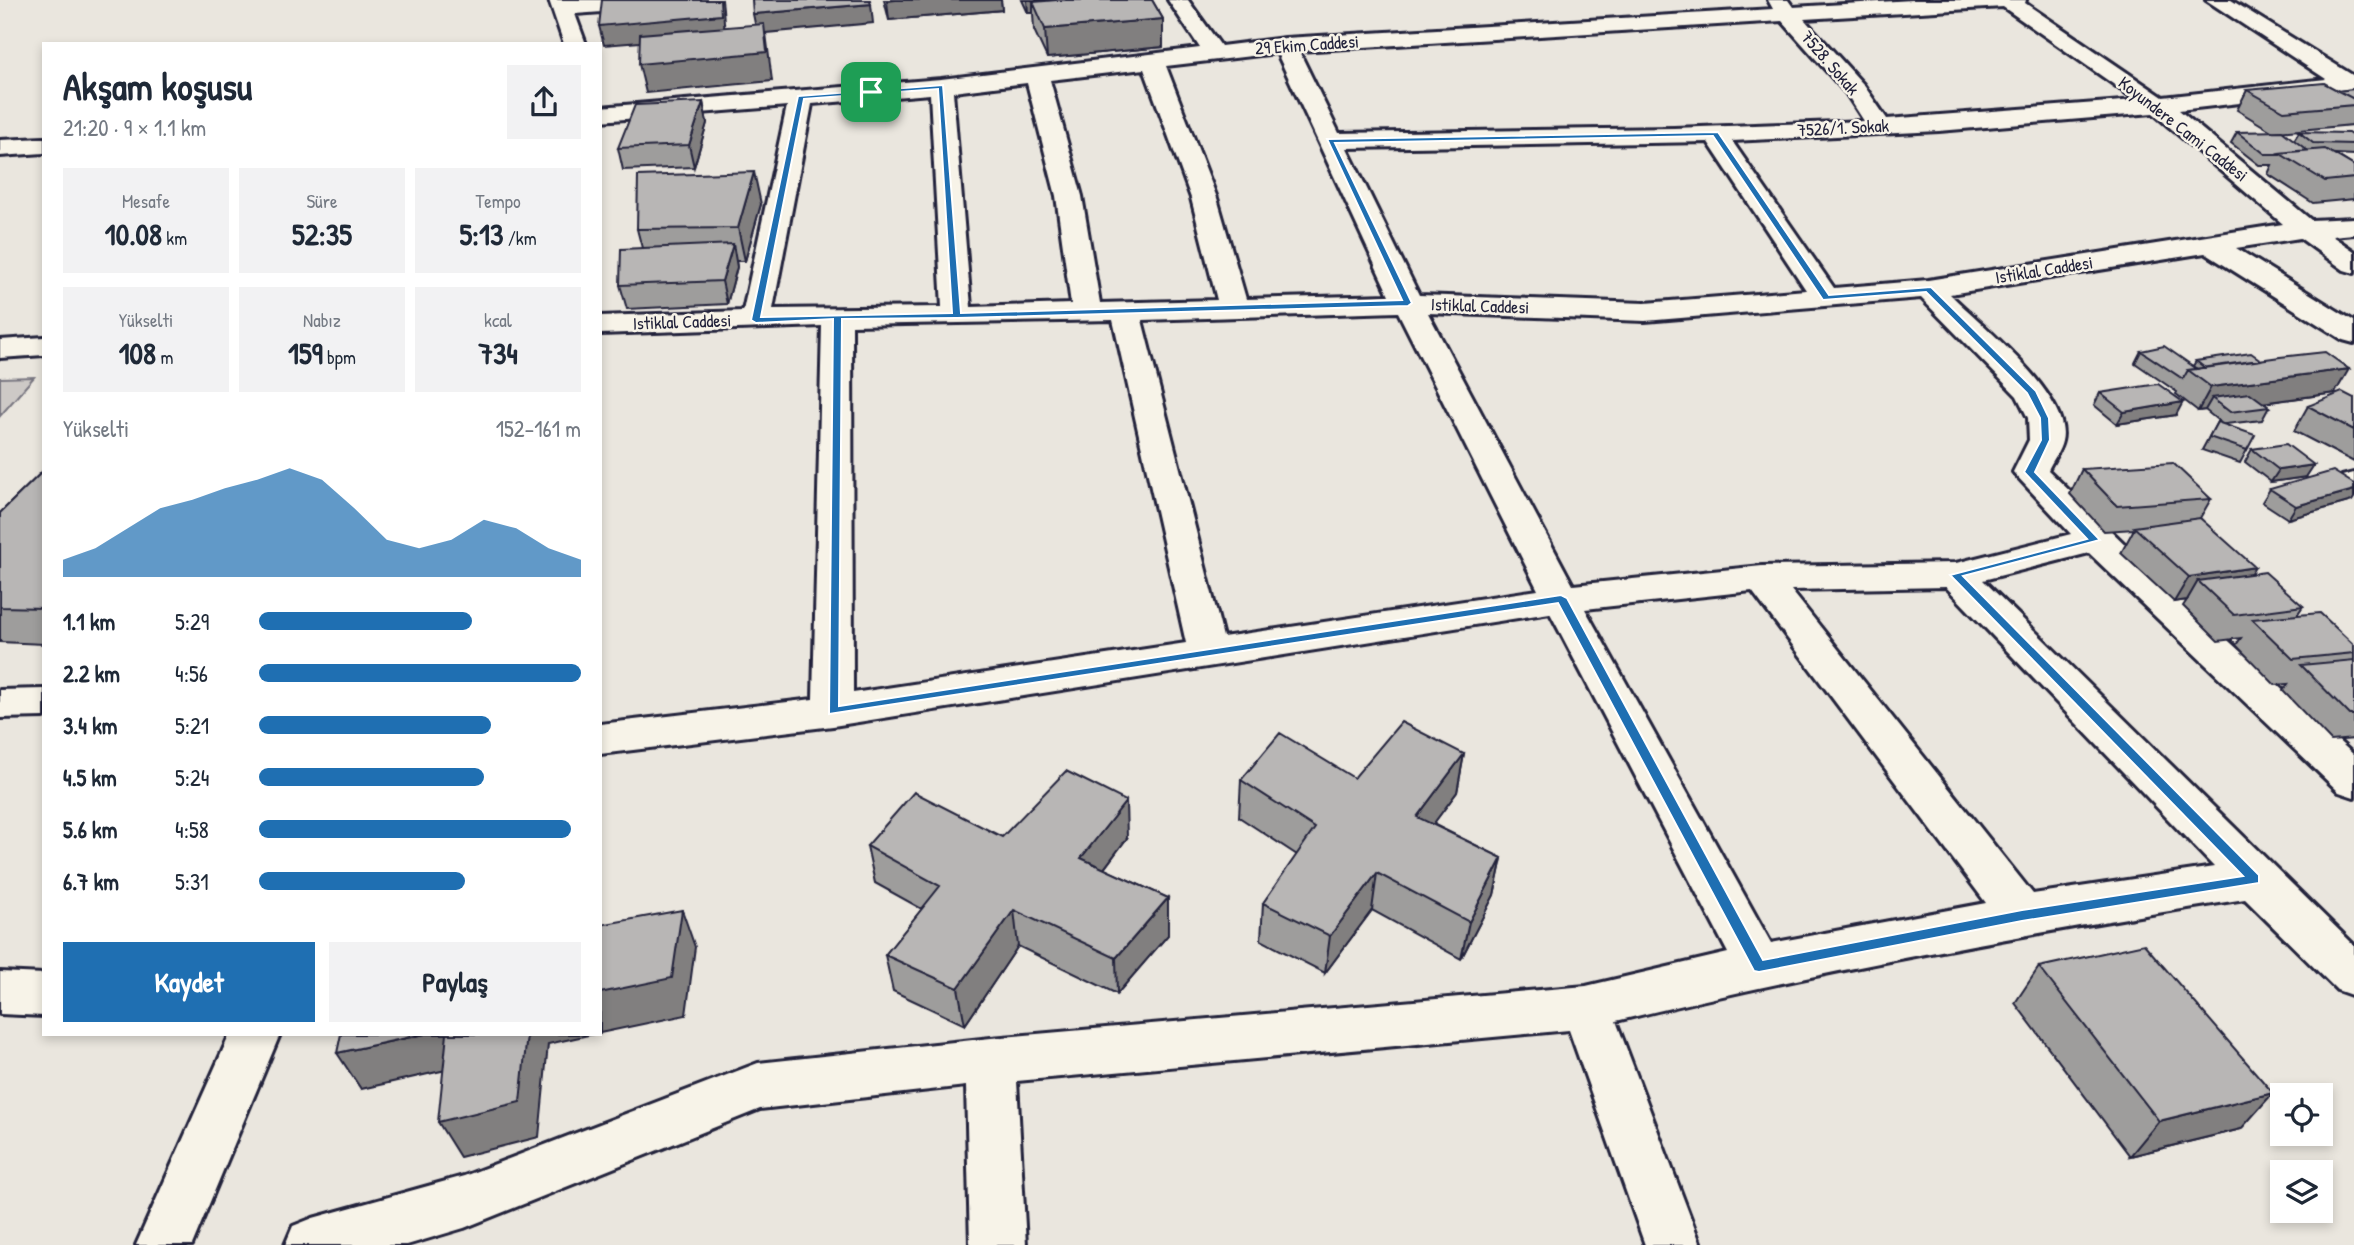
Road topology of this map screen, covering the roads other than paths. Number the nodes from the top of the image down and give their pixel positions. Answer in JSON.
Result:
{"nodes":[{"id":1,"x":684,"y":0,"type":"edge"},
{"id":2,"x":1178,"y":0,"type":"edge"},
{"id":3,"x":2216,"y":0,"type":"edge"},
{"id":4,"x":2012,"y":1,"type":"edge"},
{"id":5,"x":561,"y":5,"type":"edge"},
{"id":6,"x":1782,"y":7,"type":"edge"},
{"id":7,"x":574,"y":42,"type":"edge"},
{"id":8,"x":1285,"y":46,"type":"junction"},
{"id":9,"x":1215,"y":54,"type":"junction"},
{"id":10,"x":1152,"y":59,"type":"junction"},
{"id":11,"x":1037,"y":76,"type":"junction"},
{"id":12,"x":2352,"y":85,"type":"edge"},
{"id":13,"x":941,"y":86,"type":"junction"},
{"id":14,"x":801,"y":97,"type":"junction"},
{"id":15,"x":2157,"y":104,"type":"junction"},
{"id":16,"x":602,"y":114,"type":"edge"},
{"id":17,"x":1880,"y":127,"type":"junction"},
{"id":18,"x":1715,"y":134,"type":"junction"},
{"id":19,"x":1330,"y":141,"type":"junction"},
{"id":20,"x":42,"y":145,"type":"edge"},
{"id":21,"x":0,"y":148,"type":"edge"},
{"id":22,"x":2354,"y":226,"type":"edge"},
{"id":23,"x":2305,"y":229,"type":"junction"},
{"id":24,"x":2210,"y":244,"type":"junction"},
{"id":25,"x":2354,"y":264,"type":"edge"},
{"id":26,"x":1928,"y":289,"type":"junction"},
{"id":27,"x":1826,"y":298,"type":"junction"},
{"id":28,"x":1408,"y":303,"type":"junction"},
{"id":29,"x":1233,"y":306,"type":"junction"},
{"id":30,"x":1125,"y":310,"type":"junction"},
{"id":31,"x":1087,"y":311,"type":"junction"},
{"id":32,"x":837,"y":316,"type":"junction"},
{"id":33,"x":957,"y":316,"type":"junction"},
{"id":34,"x":756,"y":320,"type":"junction"},
{"id":35,"x":602,"y":325,"type":"edge"},
{"id":36,"x":2354,"y":334,"type":"edge"},
{"id":37,"x":42,"y":346,"type":"edge"},
{"id":38,"x":0,"y":349,"type":"edge"},
{"id":39,"x":2094,"y":540,"type":"junction"},
{"id":40,"x":1955,"y":575,"type":"junction"},
{"id":41,"x":1762,"y":578,"type":"junction"},
{"id":42,"x":1561,"y":598,"type":"junction"},
{"id":43,"x":1208,"y":654,"type":"junction"},
{"id":44,"x":42,"y":703,"type":"edge"},
{"id":45,"x":0,"y":704,"type":"edge"},
{"id":46,"x":833,"y":711,"type":"junction"},
{"id":47,"x":602,"y":739,"type":"edge"},
{"id":48,"x":2354,"y":782,"type":"edge"},
{"id":49,"x":2255,"y":879,"type":"junction"},
{"id":50,"x":2022,"y":915,"type":"junction"},
{"id":51,"x":1759,"y":967,"type":"junction"},
{"id":52,"x":2354,"y":976,"type":"edge"},
{"id":53,"x":0,"y":993,"type":"edge"},
{"id":54,"x":42,"y":995,"type":"edge"},
{"id":55,"x":1586,"y":1007,"type":"junction"},
{"id":56,"x":254,"y":1036,"type":"edge"},
{"id":57,"x":991,"y":1061,"type":"junction"},
{"id":58,"x":164,"y":1245,"type":"edge"},
{"id":59,"x":313,"y":1245,"type":"edge"},
{"id":60,"x":998,"y":1245,"type":"edge"},
{"id":61,"x":1673,"y":1245,"type":"edge"}],
"edges":[{"from":1,"to":5,"type":"street"},
{"from":2,"to":9,"type":"street"},
{"from":3,"to":12,"type":"street"},
{"from":4,"to":6,"type":"street","name":"29 Ekim Caddesi"},
{"from":4,"to":15,"type":"street","name":"Koyundere Cami Caddesi"},
{"from":5,"to":7,"type":"street"},
{"from":6,"to":8,"type":"street","name":"29 Ekim Caddesi"},
{"from":6,"to":17,"type":"street","name":"7528. Sokak"},
{"from":8,"to":9,"type":"street","name":"29 Ekim Caddesi"},
{"from":8,"to":19,"type":"street"},
{"from":9,"to":10,"type":"street","name":"29 Ekim Caddesi"},
{"from":10,"to":11,"type":"street","name":"29 Ekim Caddesi"},
{"from":10,"to":29,"type":"street"},
{"from":11,"to":13,"type":"street","name":"29 Ekim Caddesi"},
{"from":11,"to":31,"type":"street"},
{"from":12,"to":15,"type":"street","name":"7526/1. Sokak"},
{"from":13,"to":14,"type":"street","name":"29 Ekim Caddesi"},
{"from":13,"to":33,"type":"street"},
{"from":14,"to":16,"type":"street","name":"29 Ekim Caddesi"},
{"from":14,"to":34,"type":"street"},
{"from":15,"to":17,"type":"street","name":"7526/1. Sokak"},
{"from":15,"to":23,"type":"street","name":"Koyundere Cami Caddesi"},
{"from":17,"to":18,"type":"street","name":"7526/1. Sokak"},
{"from":18,"to":19,"type":"street","name":"7526/1. Sokak"},
{"from":18,"to":27,"type":"street"},
{"from":19,"to":28,"type":"street"},
{"from":20,"to":21,"type":"street"},
{"from":22,"to":23,"type":"street","name":"Istiklal Caddesi"},
{"from":23,"to":24,"type":"street","name":"Istiklal Caddesi"},
{"from":23,"to":25,"type":"street","name":"Koyundere Cami Caddesi"},
{"from":24,"to":26,"type":"street","name":"Istiklal Caddesi"},
{"from":24,"to":36,"type":"street"},
{"from":26,"to":27,"type":"street","name":"Istiklal Caddesi"},
{"from":26,"to":39,"type":"street"},
{"from":27,"to":28,"type":"street","name":"Istiklal Caddesi"},
{"from":28,"to":29,"type":"street","name":"Istiklal Caddesi"},
{"from":28,"to":42,"type":"street"},
{"from":29,"to":30,"type":"street","name":"Istiklal Caddesi"},
{"from":30,"to":31,"type":"street","name":"Istiklal Caddesi"},
{"from":30,"to":43,"type":"street"},
{"from":31,"to":33,"type":"street","name":"Istiklal Caddesi"},
{"from":32,"to":33,"type":"street","name":"Istiklal Caddesi"},
{"from":32,"to":34,"type":"street","name":"Istiklal Caddesi"},
{"from":32,"to":46,"type":"street"},
{"from":34,"to":35,"type":"street","name":"Istiklal Caddesi"},
{"from":37,"to":38,"type":"street"},
{"from":39,"to":40,"type":"street"},
{"from":39,"to":48,"type":"street"},
{"from":40,"to":41,"type":"street"},
{"from":40,"to":49,"type":"street"},
{"from":41,"to":42,"type":"street"},
{"from":41,"to":50,"type":"street"},
{"from":42,"to":43,"type":"street"},
{"from":42,"to":51,"type":"street"},
{"from":43,"to":46,"type":"street"},
{"from":44,"to":45,"type":"street"},
{"from":46,"to":47,"type":"street"},
{"from":49,"to":50,"type":"street"},
{"from":49,"to":52,"type":"street"},
{"from":50,"to":51,"type":"street"},
{"from":51,"to":55,"type":"street"},
{"from":53,"to":54,"type":"street"},
{"from":55,"to":57,"type":"street"},
{"from":55,"to":61,"type":"street"},
{"from":56,"to":58,"type":"street"},
{"from":57,"to":59,"type":"street"},
{"from":57,"to":60,"type":"street"}]}
